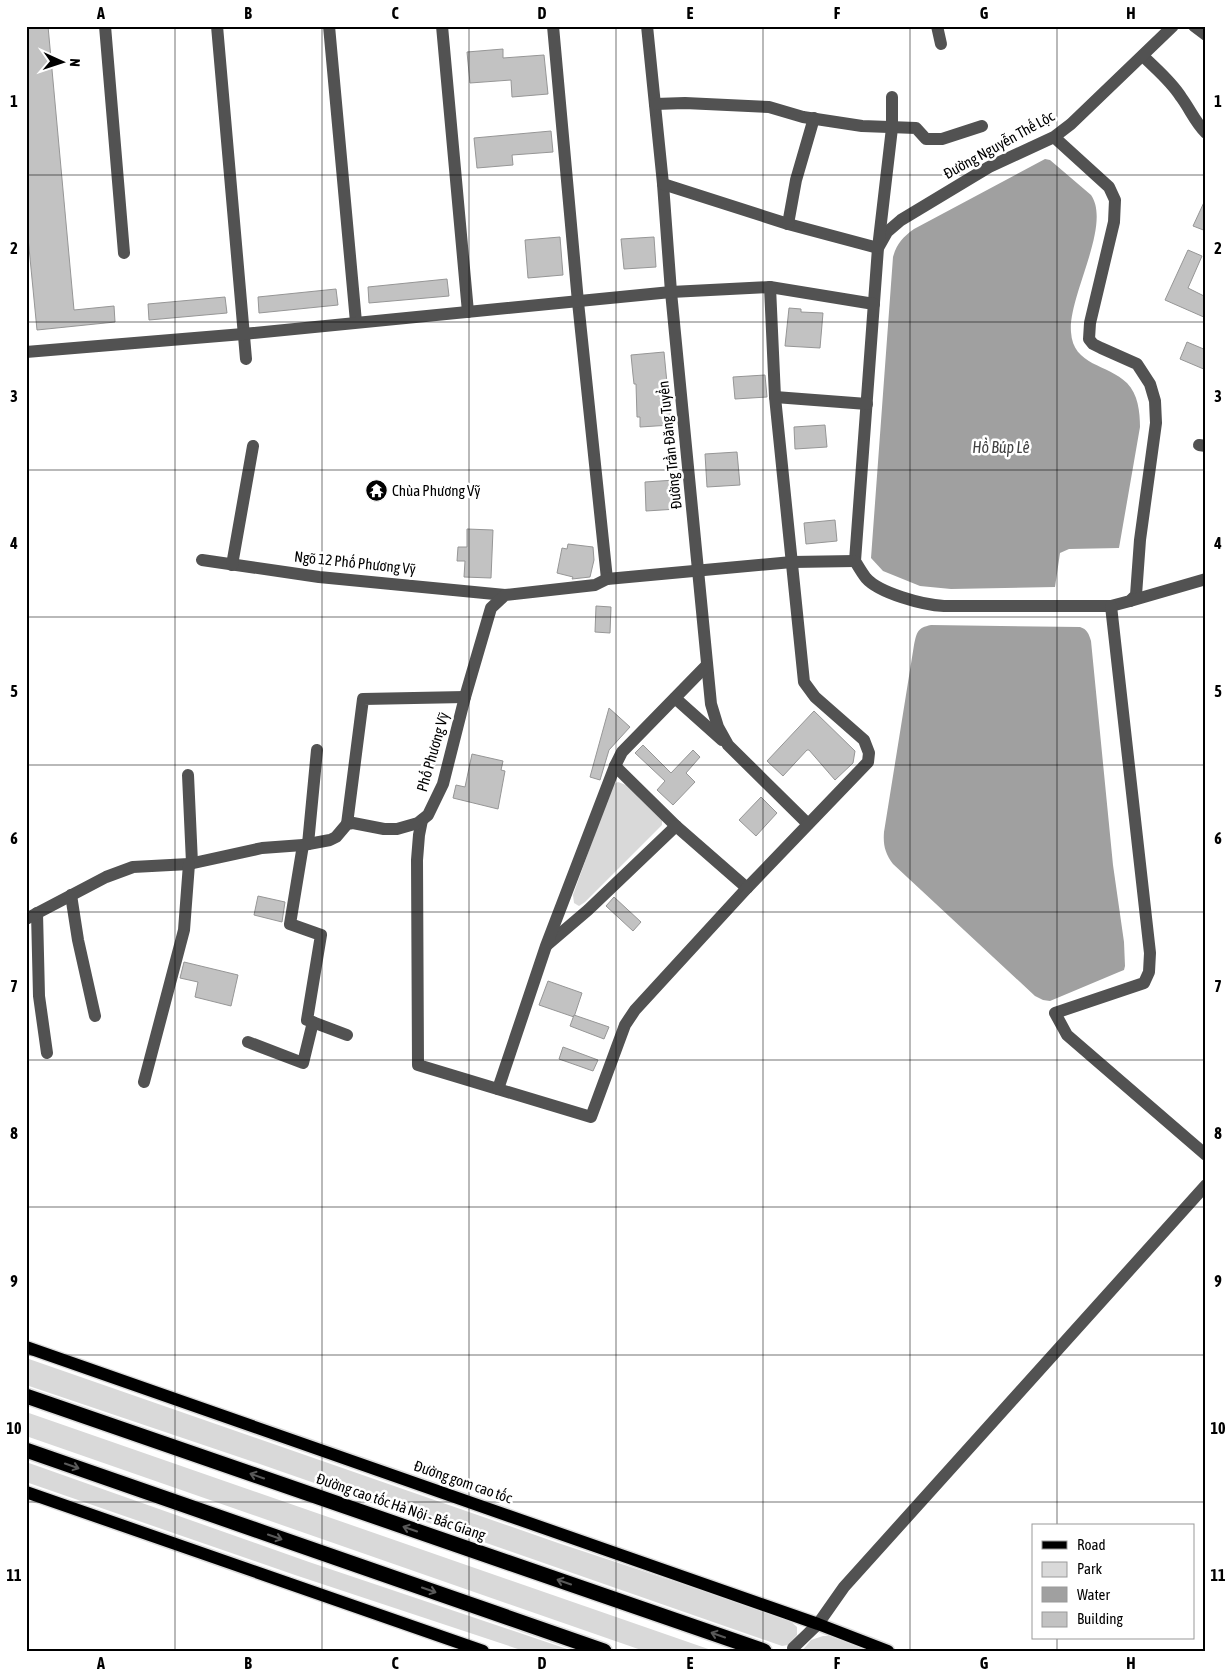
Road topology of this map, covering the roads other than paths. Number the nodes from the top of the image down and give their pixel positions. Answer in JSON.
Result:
{"nodes":[{"id":1,"x":105,"y":26,"type":"edge"},
{"id":2,"x":217,"y":26,"type":"edge"},
{"id":3,"x":329,"y":26,"type":"edge"},
{"id":4,"x":442,"y":26,"type":"edge"},
{"id":5,"x":553,"y":26,"type":"edge"},
{"id":6,"x":647,"y":26,"type":"edge"},
{"id":7,"x":937,"y":26,"type":"edge"},
{"id":8,"x":1173,"y":26,"type":"edge"},
{"id":9,"x":1194,"y":26,"type":"edge"},
{"id":10,"x":1206,"y":34,"type":"edge"},
{"id":11,"x":941,"y":44,"type":"dead end"},
{"id":12,"x":1142,"y":56,"type":"junction"},
{"id":13,"x":892,"y":97,"type":"dead end"},
{"id":14,"x":655,"y":104,"type":"junction"},
{"id":15,"x":814,"y":118,"type":"junction"},
{"id":16,"x":982,"y":126,"type":"dead end"},
{"id":17,"x":892,"y":128,"type":"junction"},
{"id":18,"x":1206,"y":133,"type":"edge"},
{"id":19,"x":1054,"y":137,"type":"junction"},
{"id":20,"x":664,"y":184,"type":"junction"},
{"id":21,"x":788,"y":224,"type":"junction"},
{"id":22,"x":878,"y":248,"type":"junction"},
{"id":23,"x":124,"y":253,"type":"dead end"},
{"id":24,"x":770,"y":287,"type":"junction"},
{"id":25,"x":671,"y":292,"type":"junction"},
{"id":26,"x":578,"y":302,"type":"junction"},
{"id":27,"x":874,"y":304,"type":"junction"},
{"id":28,"x":468,"y":312,"type":"junction"},
{"id":29,"x":356,"y":322,"type":"junction"},
{"id":30,"x":244,"y":334,"type":"junction"},
{"id":31,"x":26,"y":352,"type":"edge"},
{"id":32,"x":246,"y":359,"type":"dead end"},
{"id":33,"x":775,"y":397,"type":"junction"},
{"id":34,"x":867,"y":404,"type":"junction"},
{"id":35,"x":253,"y":446,"type":"dead end"},
{"id":36,"x":202,"y":560,"type":"dead end"},
{"id":37,"x":855,"y":561,"type":"junction"},
{"id":38,"x":792,"y":562,"type":"junction"},
{"id":39,"x":232,"y":565,"type":"junction"},
{"id":40,"x":699,"y":572,"type":"junction"},
{"id":41,"x":607,"y":579,"type":"junction"},
{"id":42,"x":1206,"y":579,"type":"edge"},
{"id":43,"x":505,"y":595,"type":"junction"},
{"id":44,"x":1130,"y":601,"type":"junction"},
{"id":45,"x":1111,"y":606,"type":"junction"},
{"id":46,"x":707,"y":665,"type":"junction"},
{"id":47,"x":465,"y":696,"type":"junction"},
{"id":48,"x":675,"y":698,"type":"junction"},
{"id":49,"x":728,"y":745,"type":"junction"},
{"id":50,"x":316,"y":750,"type":"dead end"},
{"id":51,"x":615,"y":766,"type":"junction"},
{"id":52,"x":188,"y":776,"type":"dead end"},
{"id":53,"x":422,"y":820,"type":"junction"},
{"id":54,"x":347,"y":824,"type":"junction"},
{"id":55,"x":808,"y":824,"type":"junction"},
{"id":56,"x":676,"y":826,"type":"junction"},
{"id":57,"x":305,"y":845,"type":"junction"},
{"id":58,"x":190,"y":863,"type":"junction"},
{"id":59,"x":747,"y":888,"type":"junction"},
{"id":60,"x":72,"y":895,"type":"junction"},
{"id":61,"x":32,"y":916,"type":"edge"},
{"id":62,"x":546,"y":946,"type":"junction"},
{"id":63,"x":94,"y":1016,"type":"dead end"},
{"id":64,"x":313,"y":1022,"type":"junction"},
{"id":65,"x":347,"y":1035,"type":"dead end"},
{"id":66,"x":248,"y":1042,"type":"dead end"},
{"id":67,"x":47,"y":1053,"type":"dead end"},
{"id":68,"x":144,"y":1082,"type":"dead end"},
{"id":69,"x":498,"y":1089,"type":"junction"},
{"id":70,"x":1206,"y":1155,"type":"edge"},
{"id":71,"x":1206,"y":1184,"type":"edge"},
{"id":72,"x":26,"y":1347,"type":"edge"},
{"id":73,"x":26,"y":1396,"type":"edge"},
{"id":74,"x":26,"y":1450,"type":"edge"},
{"id":75,"x":26,"y":1492,"type":"edge"},
{"id":76,"x":818,"y":1624,"type":"junction"},
{"id":77,"x":793,"y":1648,"type":"dead end"},
{"id":78,"x":484,"y":1651,"type":"edge"},
{"id":79,"x":604,"y":1651,"type":"edge"},
{"id":80,"x":764,"y":1651,"type":"edge"},
{"id":81,"x":888,"y":1651,"type":"edge"}],
"edges":[{"from":1,"to":23,"type":"street"},
{"from":2,"to":30,"type":"street"},
{"from":3,"to":29,"type":"street"},
{"from":4,"to":28,"type":"street"},
{"from":5,"to":26,"type":"street"},
{"from":6,"to":14,"type":"street","name":"Đường Trần Đăng Tuyển"},
{"from":7,"to":11,"type":"street"},
{"from":8,"to":12,"type":"street","name":"Đường Nguyễn Thế Lộc"},
{"from":9,"to":10,"type":"street"},
{"from":12,"to":18,"type":"street"},
{"from":12,"to":19,"type":"street","name":"Đường Nguyễn Thế Lộc"},
{"from":13,"to":17,"type":"street"},
{"from":14,"to":15,"type":"street"},
{"from":14,"to":20,"type":"street","name":"Đường Trần Đăng Tuyển"},
{"from":15,"to":17,"type":"street"},
{"from":15,"to":21,"type":"street"},
{"from":16,"to":17,"type":"street"},
{"from":17,"to":22,"type":"street"},
{"from":19,"to":22,"type":"street","name":"Đường Nguyễn Thế Lộc"},
{"from":19,"to":44,"type":"street"},
{"from":20,"to":21,"type":"street"},
{"from":20,"to":25,"type":"street","name":"Đường Trần Đăng Tuyển"},
{"from":21,"to":22,"type":"street"},
{"from":22,"to":27,"type":"street"},
{"from":24,"to":25,"type":"street"},
{"from":24,"to":27,"type":"street"},
{"from":24,"to":33,"type":"street"},
{"from":25,"to":26,"type":"street"},
{"from":25,"to":40,"type":"street","name":"Đường Trần Đăng Tuyển"},
{"from":26,"to":28,"type":"street"},
{"from":26,"to":41,"type":"street"},
{"from":27,"to":34,"type":"street"},
{"from":28,"to":29,"type":"street"},
{"from":29,"to":30,"type":"street"},
{"from":30,"to":31,"type":"street"},
{"from":30,"to":32,"type":"street"},
{"from":33,"to":34,"type":"street"},
{"from":33,"to":38,"type":"street"},
{"from":34,"to":37,"type":"street"},
{"from":35,"to":39,"type":"street"},
{"from":36,"to":39,"type":"street","name":"Ngõ 12 Phố Phương Vỹ"},
{"from":37,"to":38,"type":"street"},
{"from":37,"to":45,"type":"street"},
{"from":38,"to":40,"type":"street"},
{"from":38,"to":55,"type":"street"},
{"from":39,"to":43,"type":"street","name":"Ngõ 12 Phố Phương Vỹ"},
{"from":40,"to":41,"type":"street"},
{"from":40,"to":46,"type":"street","name":"Đường Trần Đăng Tuyển"},
{"from":41,"to":43,"type":"street"},
{"from":42,"to":44,"type":"street"},
{"from":43,"to":47,"type":"street","name":"Phố Phương Vỹ"},
{"from":44,"to":45,"type":"street"},
{"from":45,"to":70,"type":"street"},
{"from":46,"to":48,"type":"street"},
{"from":46,"to":49,"type":"street","name":"Đường Trần Đăng Tuyển"},
{"from":47,"to":53,"type":"street","name":"Phố Phương Vỹ"},
{"from":47,"to":54,"type":"street"},
{"from":48,"to":49,"type":"street"},
{"from":48,"to":51,"type":"street"},
{"from":49,"to":55,"type":"street","name":"Đường Trần Đăng Tuyển"},
{"from":50,"to":57,"type":"street"},
{"from":51,"to":56,"type":"street"},
{"from":51,"to":62,"type":"street"},
{"from":52,"to":58,"type":"street"},
{"from":53,"to":54,"type":"street"},
{"from":53,"to":69,"type":"street"},
{"from":54,"to":57,"type":"street"},
{"from":55,"to":59,"type":"street"},
{"from":56,"to":59,"type":"street"},
{"from":56,"to":62,"type":"street"},
{"from":57,"to":58,"type":"street"},
{"from":57,"to":64,"type":"street"},
{"from":58,"to":60,"type":"street"},
{"from":58,"to":68,"type":"street"},
{"from":59,"to":69,"type":"street"},
{"from":60,"to":61,"type":"street"},
{"from":60,"to":63,"type":"street"},
{"from":61,"to":67,"type":"street"},
{"from":62,"to":69,"type":"street"},
{"from":64,"to":65,"type":"street"},
{"from":64,"to":66,"type":"street"},
{"from":71,"to":76,"type":"street"},
{"from":72,"to":76,"type":"main road","name":"Đường gom cao tốc"},
{"from":80,"to":73,"type":"highway","name":"Đường cao tốc Hà Nội - Bắc Giang","one_way":true},
{"from":74,"to":79,"type":"highway","one_way":true},
{"from":75,"to":78,"type":"main road"},
{"from":76,"to":77,"type":"street"},
{"from":76,"to":81,"type":"main road","name":"Đường gom cao tốc"}]}
